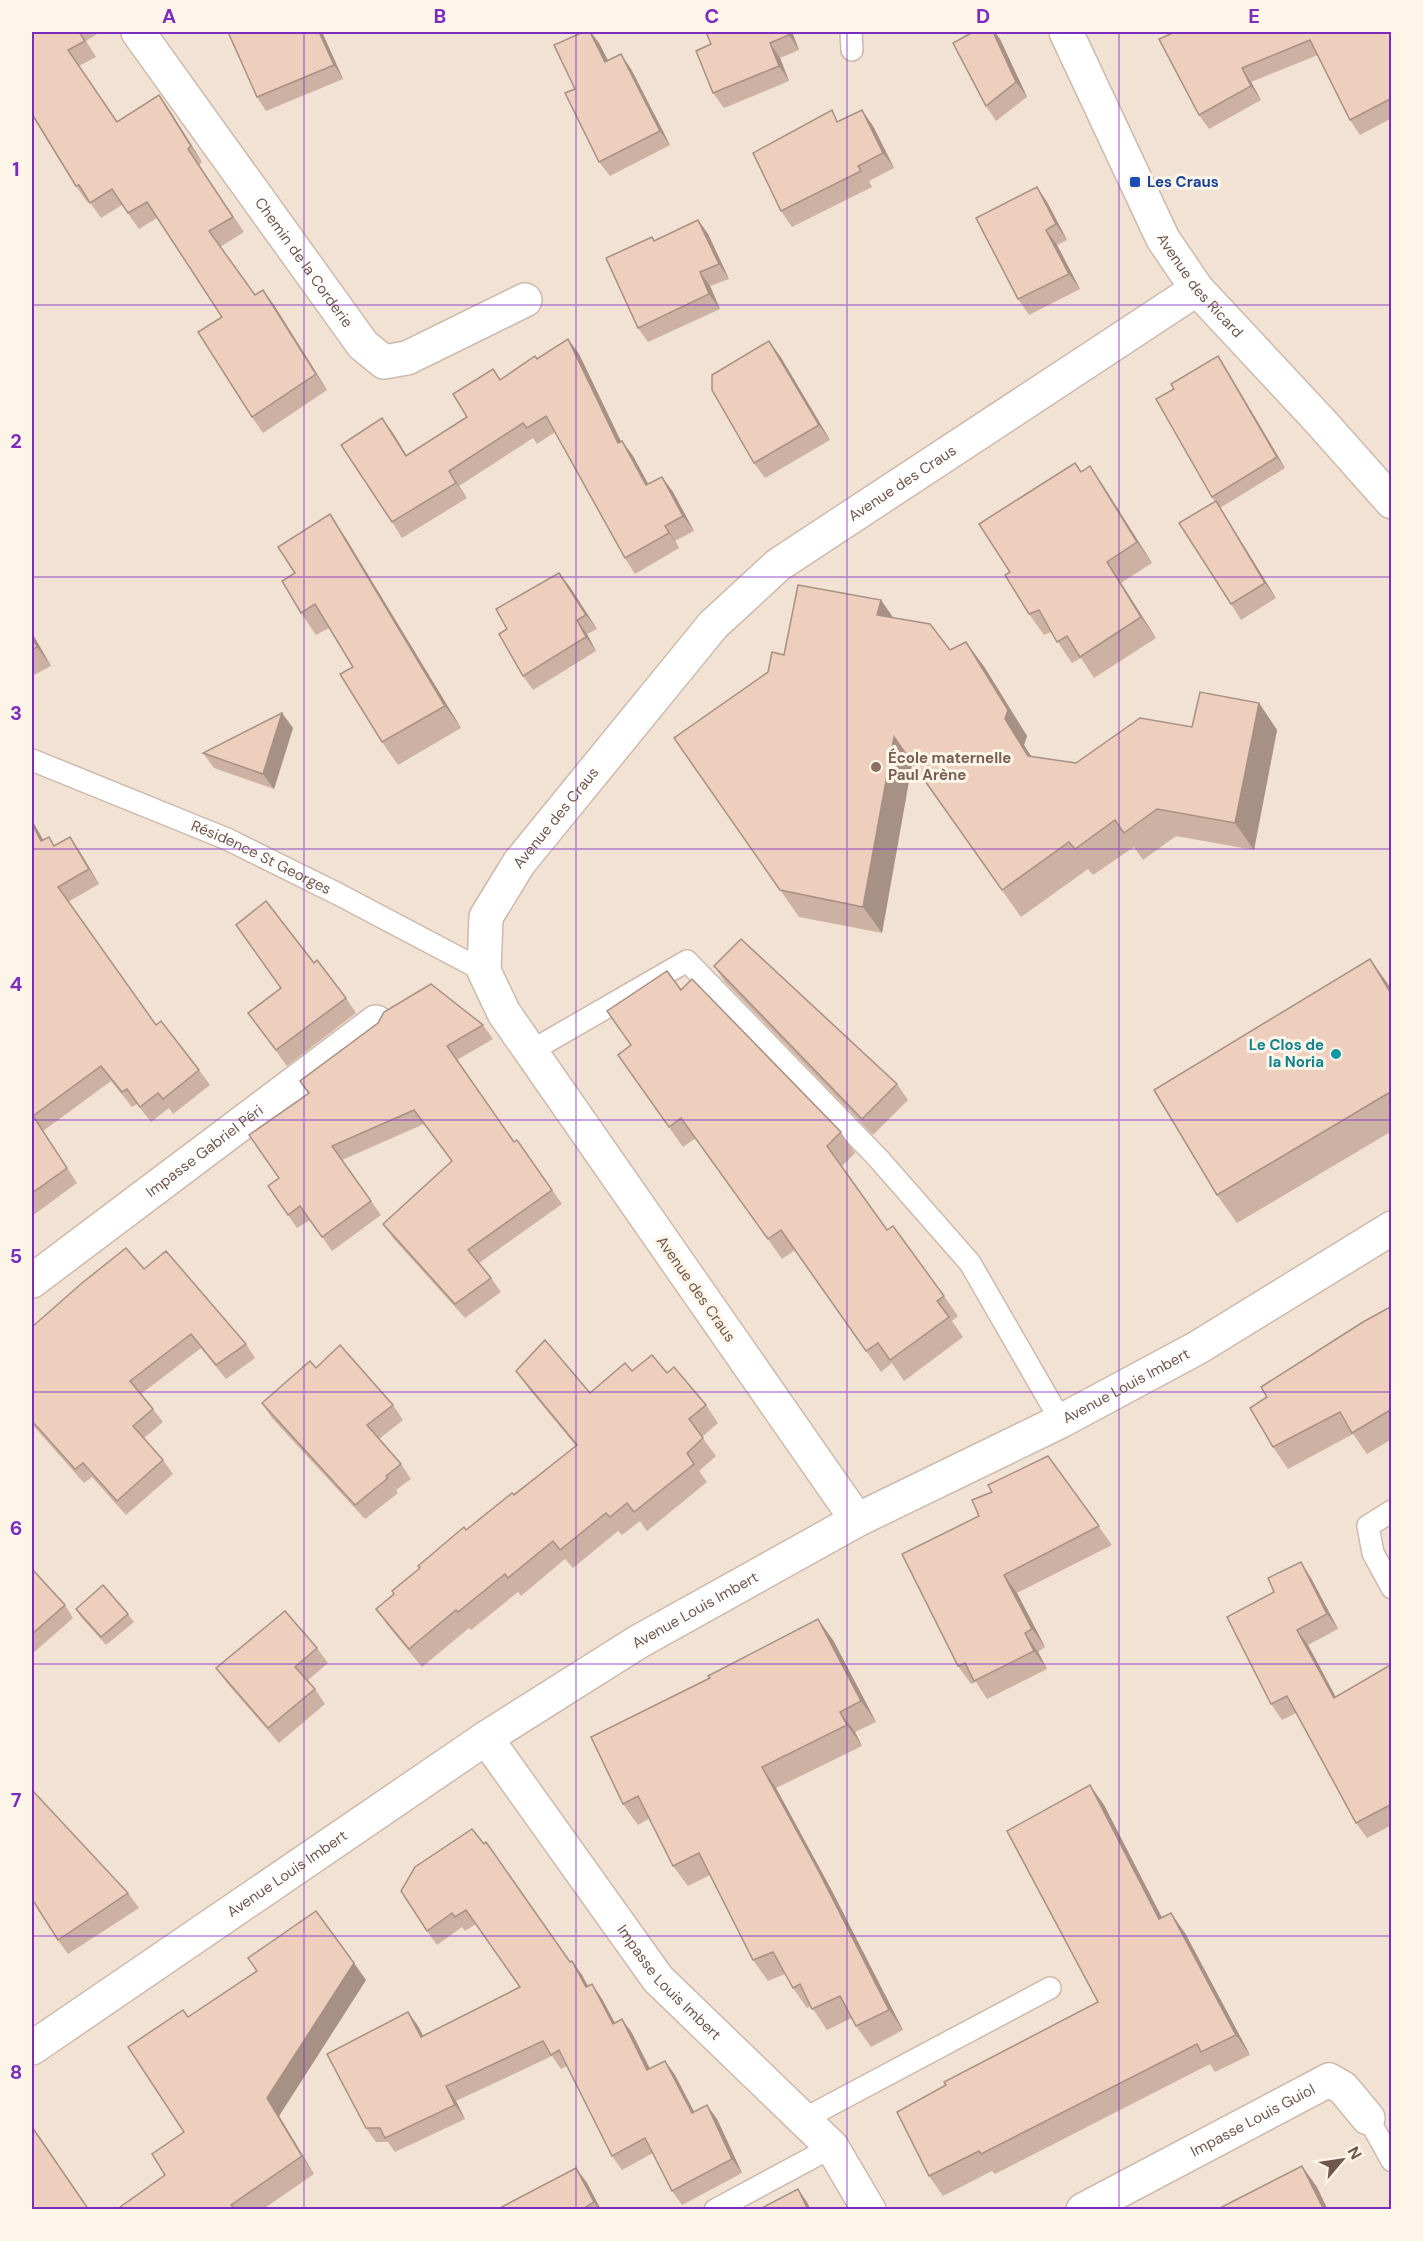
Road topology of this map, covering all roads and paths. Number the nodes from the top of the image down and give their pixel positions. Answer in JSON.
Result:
{"nodes":[{"id":1,"x":138,"y":32,"type":"edge"},
{"id":2,"x":1066,"y":32,"type":"edge"},
{"id":3,"x":1197,"y":289,"type":"junction"},
{"id":4,"x":525,"y":300,"type":"dead end"},
{"id":5,"x":1392,"y":502,"type":"edge"},
{"id":6,"x":32,"y":760,"type":"edge"},
{"id":7,"x":484,"y":971,"type":"junction"},
{"id":8,"x":376,"y":1022,"type":"edge"},
{"id":9,"x":531,"y":1051,"type":"junction"},
{"id":10,"x":1392,"y":1228,"type":"edge"},
{"id":11,"x":32,"y":1281,"type":"edge"},
{"id":12,"x":1061,"y":1421,"type":"junction"},
{"id":13,"x":1392,"y":1511,"type":"edge"},
{"id":14,"x":857,"y":1520,"type":"junction"},
{"id":15,"x":1392,"y":1588,"type":"edge"},
{"id":16,"x":486,"y":1738,"type":"junction"},
{"id":17,"x":1050,"y":1988,"type":"dead end"},
{"id":18,"x":32,"y":2048,"type":"edge"},
{"id":19,"x":1368,"y":2118,"type":"joint"},
{"id":20,"x":804,"y":2119,"type":"junction"},
{"id":21,"x":832,"y":2147,"type":"junction"},
{"id":22,"x":1392,"y":2161,"type":"edge"},
{"id":23,"x":715,"y":2210,"type":"edge"},
{"id":24,"x":870,"y":2210,"type":"edge"},
{"id":25,"x":1083,"y":2210,"type":"edge"}],
"edges":[{"from":1,"to":4,"type":"street","name":"Chemin de la Corderie"},
{"from":2,"to":3,"type":"street","name":"Avenue des Ricard"},
{"from":3,"to":5,"type":"street","name":"Avenue des Ricard"},
{"from":3,"to":7,"type":"street","name":"Avenue des Craus"},
{"from":6,"to":7,"type":"lane","name":"Résidence St Georges"},
{"from":7,"to":9,"type":"street","name":"Avenue des Craus"},
{"from":8,"to":11,"type":"street","name":"Impasse Gabriel Péri"},
{"from":9,"to":12,"type":"lane"},
{"from":9,"to":14,"type":"street","name":"Avenue des Craus"},
{"from":10,"to":12,"type":"street","name":"Avenue Louis Imbert"},
{"from":12,"to":14,"type":"street","name":"Avenue Louis Imbert"},
{"from":13,"to":15,"type":"lane"},
{"from":14,"to":16,"type":"street","name":"Avenue Louis Imbert"},
{"from":16,"to":18,"type":"street","name":"Avenue Louis Imbert"},
{"from":16,"to":20,"type":"street","name":"Impasse Louis Imbert"},
{"from":17,"to":20,"type":"lane"},
{"from":19,"to":22,"type":"lane","name":"Impasse Louis Guiol"},
{"from":19,"to":25,"type":"street","name":"Impasse Louis Guiol"},
{"from":20,"to":21,"type":"street","name":"Impasse Louis Imbert"},
{"from":21,"to":23,"type":"lane"},
{"from":21,"to":24,"type":"street","name":"Impasse Louis Imbert"}]}
